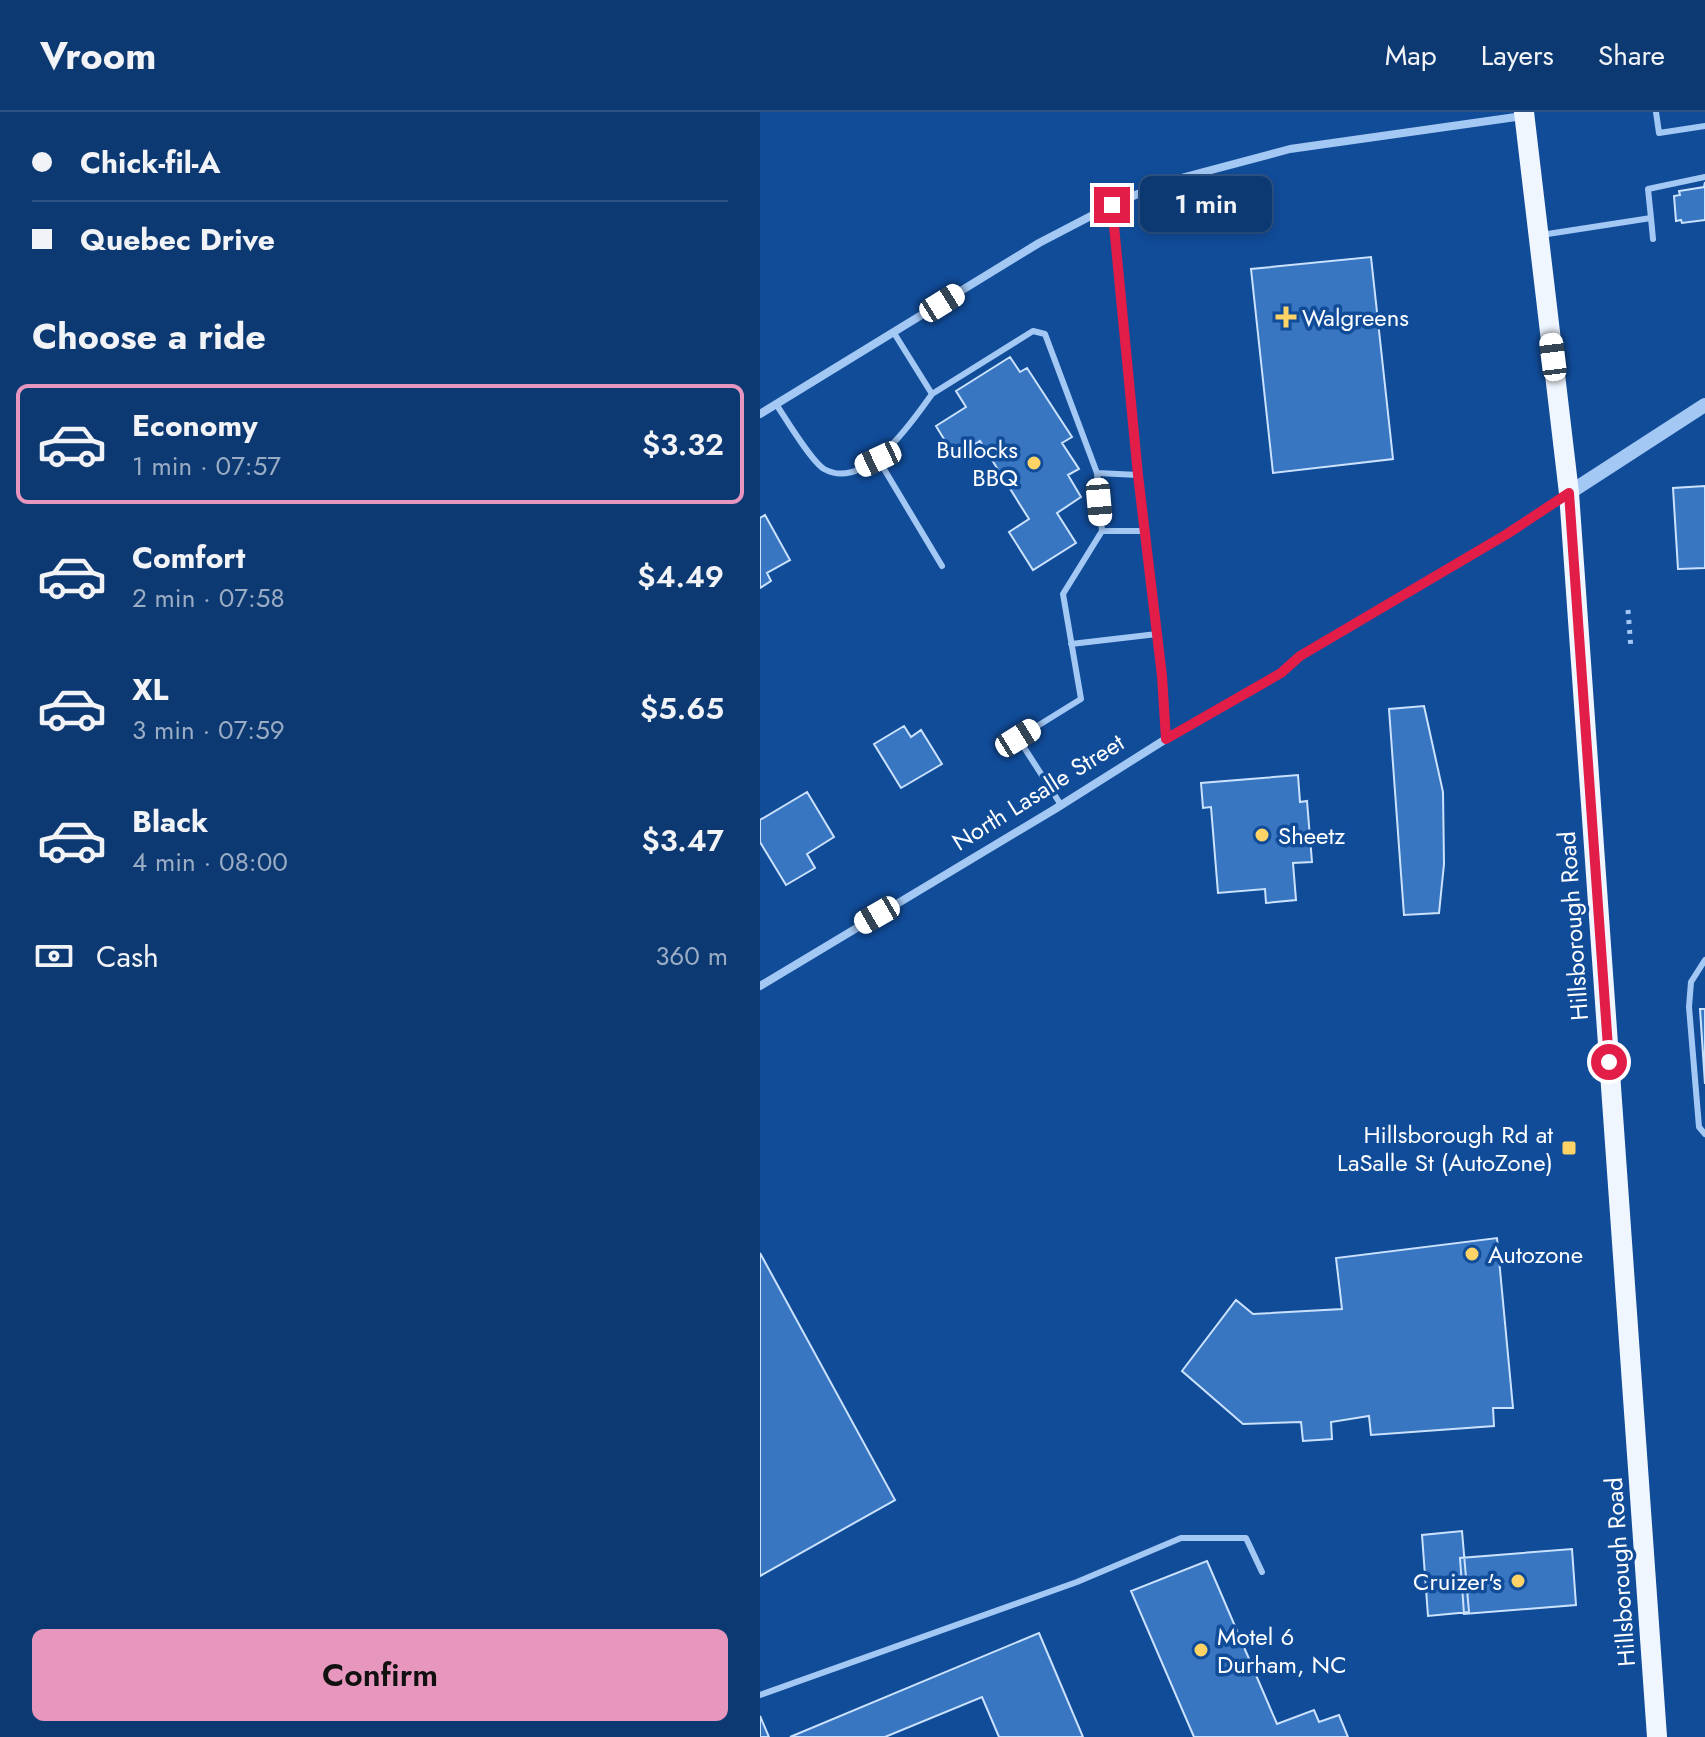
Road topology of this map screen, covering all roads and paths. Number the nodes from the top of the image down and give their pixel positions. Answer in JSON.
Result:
{"nodes":[{"id":1,"x":1656,"y":112,"type":"edge"},
{"id":2,"x":1524,"y":114,"type":"edge"},
{"id":3,"x":1705,"y":126,"type":"edge"},
{"id":4,"x":1705,"y":177,"type":"edge"},
{"id":5,"x":1112,"y":205,"type":"junction"},
{"id":6,"x":1651,"y":218,"type":"junction"},
{"id":7,"x":1539,"y":235,"type":"junction"},
{"id":8,"x":1653,"y":239,"type":"dead end"},
{"id":9,"x":894,"y":333,"type":"junction"},
{"id":10,"x":932,"y":394,"type":"junction"},
{"id":11,"x":776,"y":404,"type":"junction"},
{"id":12,"x":1705,"y":405,"type":"edge"},
{"id":13,"x":760,"y":414,"type":"edge"},
{"id":14,"x":878,"y":459,"type":"junction"},
{"id":15,"x":1097,"y":473,"type":"junction"},
{"id":16,"x":1138,"y":475,"type":"junction"},
{"id":17,"x":1569,"y":493,"type":"junction"},
{"id":18,"x":1102,"y":531,"type":"junction"},
{"id":19,"x":1145,"y":531,"type":"junction"},
{"id":20,"x":942,"y":566,"type":"dead end"},
{"id":21,"x":1628,"y":610,"type":"dead end"},
{"id":22,"x":1157,"y":634,"type":"junction"},
{"id":23,"x":1071,"y":644,"type":"junction"},
{"id":24,"x":1631,"y":649,"type":"dead end"},
{"id":25,"x":1166,"y":739,"type":"junction"},
{"id":26,"x":1061,"y":805,"type":"junction"},
{"id":27,"x":1705,"y":960,"type":"edge"},
{"id":28,"x":760,"y":986,"type":"edge"},
{"id":29,"x":1705,"y":1134,"type":"edge"},
{"id":30,"x":1262,"y":1572,"type":"dead end"},
{"id":31,"x":760,"y":1695,"type":"edge"},
{"id":32,"x":1657,"y":1737,"type":"edge"}],
"edges":[{"from":1,"to":3,"type":"lane"},
{"from":2,"to":5,"type":"street"},
{"from":2,"to":7,"type":"main road","name":"Hillsborough Road"},
{"from":4,"to":6,"type":"lane"},
{"from":5,"to":9,"type":"street"},
{"from":5,"to":16,"type":"street"},
{"from":6,"to":7,"type":"lane"},
{"from":6,"to":8,"type":"lane"},
{"from":7,"to":17,"type":"main road","name":"Hillsborough Road"},
{"from":9,"to":10,"type":"lane"},
{"from":9,"to":11,"type":"street"},
{"from":10,"to":14,"type":"lane"},
{"from":10,"to":15,"type":"lane"},
{"from":11,"to":13,"type":"street"},
{"from":11,"to":14,"type":"lane"},
{"from":12,"to":17,"type":"street","name":"North Lasalle Street"},
{"from":14,"to":20,"type":"lane"},
{"from":15,"to":16,"type":"lane"},
{"from":15,"to":18,"type":"lane"},
{"from":16,"to":19,"type":"street"},
{"from":17,"to":25,"type":"street","name":"North Lasalle Street"},
{"from":17,"to":32,"type":"main road","name":"Hillsborough Road"},
{"from":18,"to":19,"type":"lane"},
{"from":18,"to":23,"type":"lane"},
{"from":19,"to":22,"type":"street"},
{"from":21,"to":24,"type":"path"},
{"from":22,"to":23,"type":"lane"},
{"from":22,"to":25,"type":"street"},
{"from":23,"to":26,"type":"lane"},
{"from":25,"to":26,"type":"street","name":"North Lasalle Street"},
{"from":26,"to":28,"type":"street","name":"North Lasalle Street"},
{"from":27,"to":29,"type":"lane"},
{"from":30,"to":31,"type":"lane"}]}
